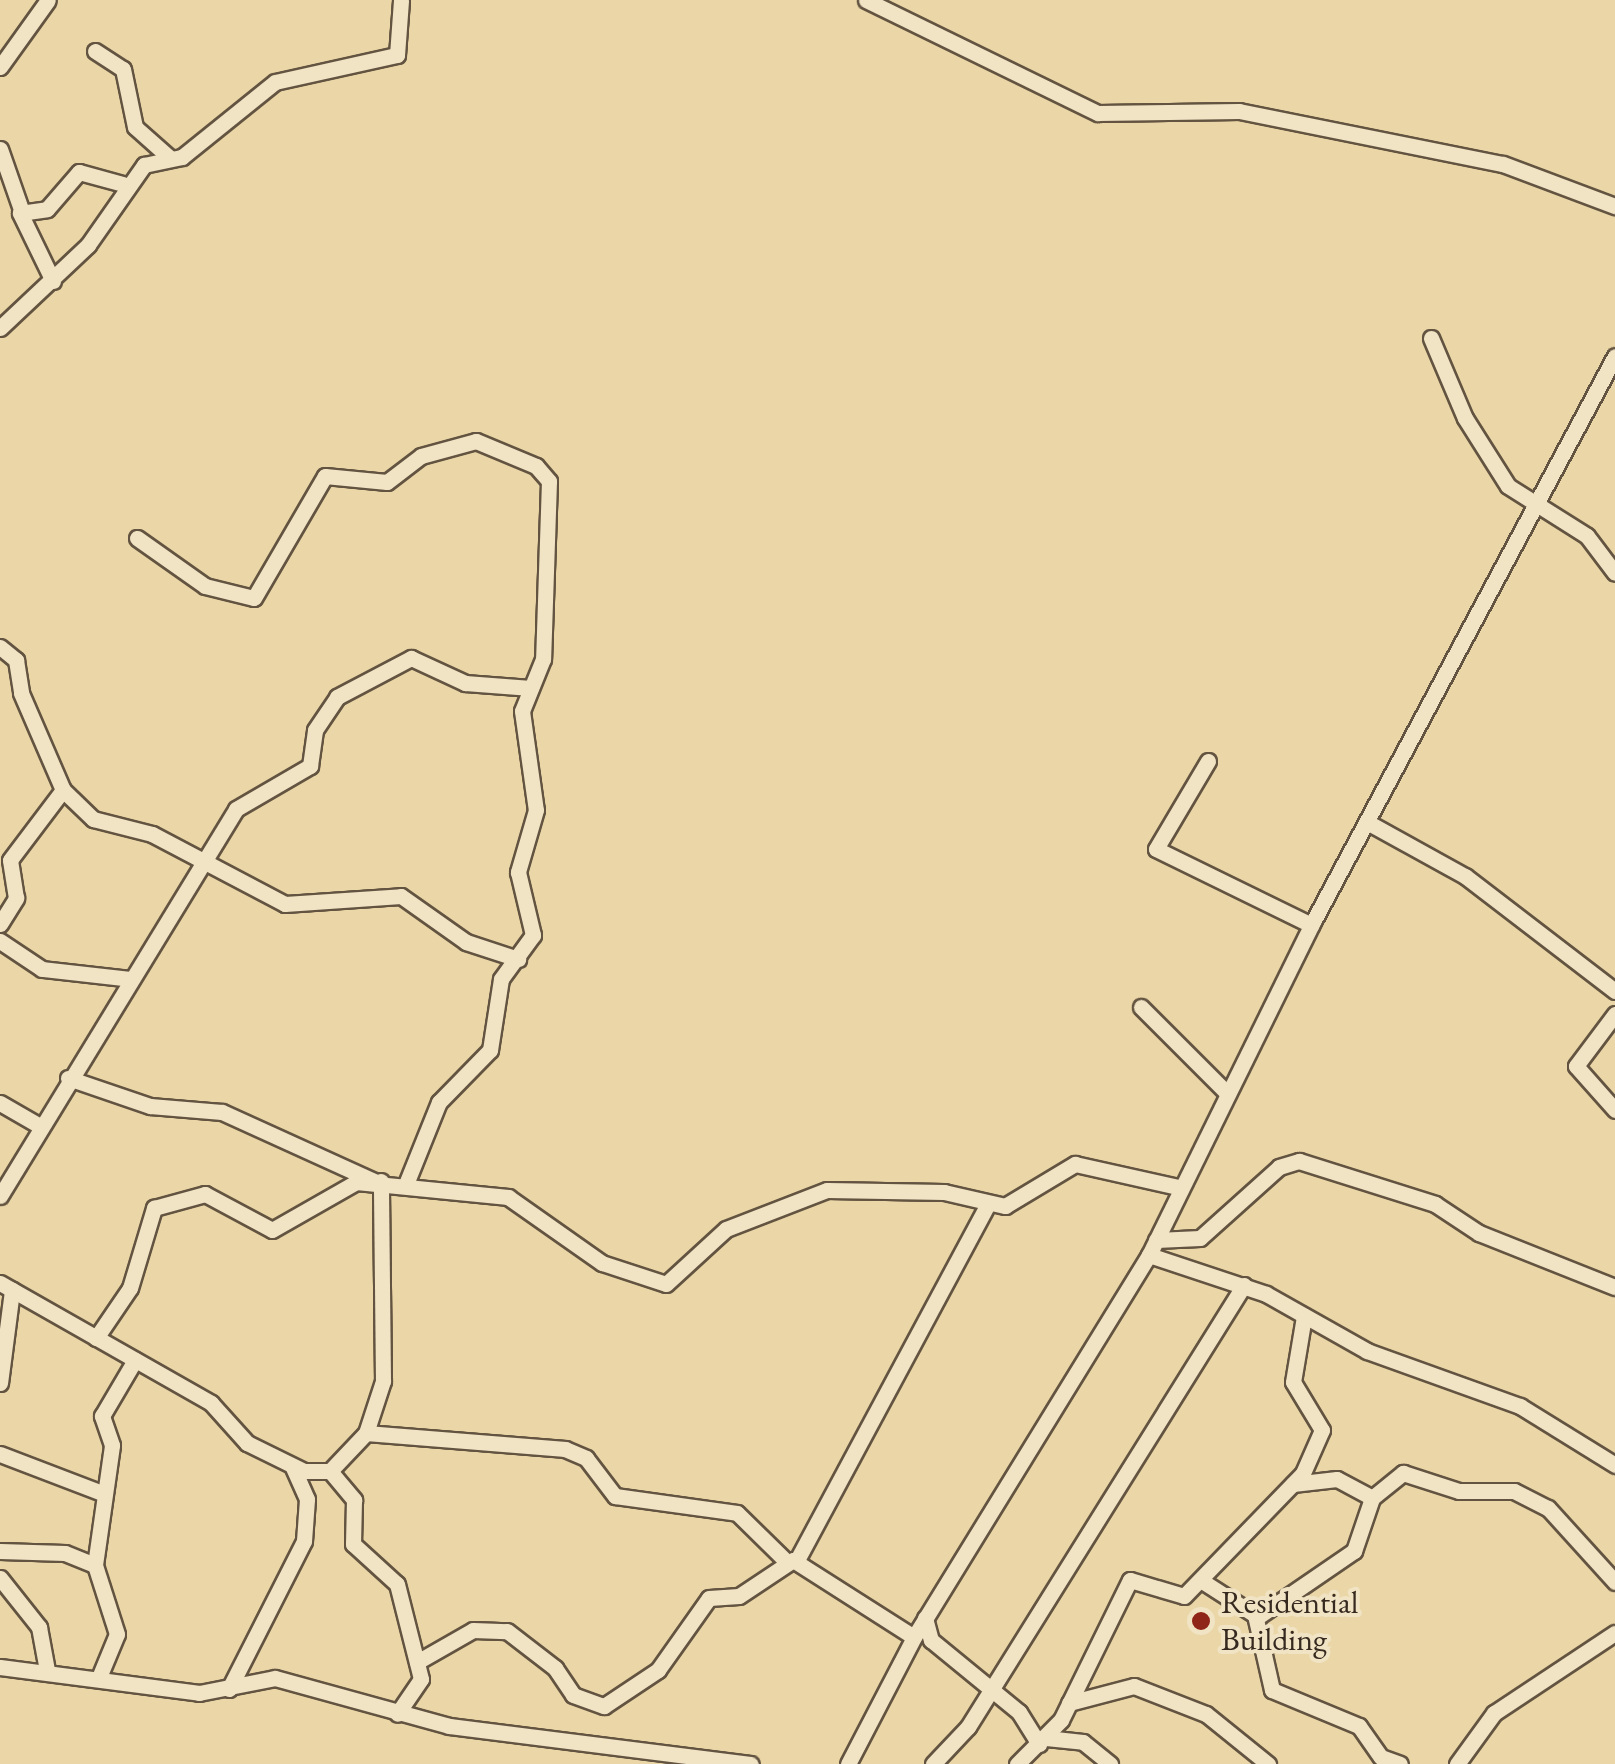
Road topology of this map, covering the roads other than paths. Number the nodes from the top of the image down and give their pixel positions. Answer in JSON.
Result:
{"nodes":[{"id":1,"x":48,"y":0,"type":"edge"},
{"id":2,"x":401,"y":0,"type":"edge"},
{"id":3,"x":866,"y":0,"type":"edge"},
{"id":4,"x":95,"y":51,"type":"dead end"},
{"id":5,"x":0,"y":67,"type":"edge"},
{"id":6,"x":0,"y":149,"type":"edge"},
{"id":7,"x":171,"y":159,"type":"junction"},
{"id":8,"x":123,"y":184,"type":"junction"},
{"id":9,"x":1615,"y":206,"type":"edge"},
{"id":10,"x":22,"y":212,"type":"junction"},
{"id":11,"x":53,"y":281,"type":"junction"},
{"id":12,"x":0,"y":328,"type":"edge"},
{"id":13,"x":1431,"y":338,"type":"dead end"},
{"id":14,"x":1615,"y":356,"type":"edge"},
{"id":15,"x":1536,"y":510,"type":"junction"},
{"id":16,"x":137,"y":538,"type":"dead end"},
{"id":17,"x":1615,"y":573,"type":"edge"},
{"id":18,"x":0,"y":647,"type":"edge"},
{"id":19,"x":532,"y":688,"type":"junction"},
{"id":20,"x":1208,"y":761,"type":"dead end"},
{"id":21,"x":64,"y":790,"type":"junction"},
{"id":22,"x":1367,"y":822,"type":"junction"},
{"id":23,"x":205,"y":863,"type":"junction"},
{"id":24,"x":0,"y":924,"type":"edge"},
{"id":25,"x":1311,"y":925,"type":"junction"},
{"id":26,"x":0,"y":941,"type":"edge"},
{"id":27,"x":518,"y":959,"type":"junction"},
{"id":28,"x":131,"y":979,"type":"junction"},
{"id":29,"x":1615,"y":990,"type":"edge"},
{"id":30,"x":1141,"y":1007,"type":"dead end"},
{"id":31,"x":1615,"y":1014,"type":"edge"},
{"id":32,"x":68,"y":1078,"type":"junction"},
{"id":33,"x":1225,"y":1091,"type":"junction"},
{"id":34,"x":0,"y":1103,"type":"edge"},
{"id":35,"x":1615,"y":1110,"type":"edge"},
{"id":36,"x":40,"y":1126,"type":"junction"},
{"id":37,"x":378,"y":1181,"type":"junction"},
{"id":38,"x":406,"y":1184,"type":"junction"},
{"id":39,"x":1178,"y":1187,"type":"junction"},
{"id":40,"x":0,"y":1196,"type":"edge"},
{"id":41,"x":988,"y":1204,"type":"junction"},
{"id":42,"x":1152,"y":1247,"type":"junction"},
{"id":43,"x":1244,"y":1285,"type":"junction"},
{"id":44,"x":4,"y":1287,"type":"edge"},
{"id":45,"x":1615,"y":1287,"type":"edge"},
{"id":46,"x":1304,"y":1316,"type":"junction"},
{"id":47,"x":96,"y":1338,"type":"junction"},
{"id":48,"x":4,"y":1346,"type":"edge"},
{"id":49,"x":135,"y":1360,"type":"junction"},
{"id":50,"x":0,"y":1383,"type":"edge"},
{"id":51,"x":366,"y":1433,"type":"junction"},
{"id":52,"x":0,"y":1454,"type":"edge"},
{"id":53,"x":1615,"y":1465,"type":"edge"},
{"id":54,"x":292,"y":1466,"type":"junction"},
{"id":55,"x":330,"y":1471,"type":"junction"},
{"id":56,"x":1294,"y":1484,"type":"junction"},
{"id":57,"x":104,"y":1494,"type":"junction"},
{"id":58,"x":1372,"y":1498,"type":"junction"},
{"id":59,"x":0,"y":1551,"type":"edge"},
{"id":60,"x":792,"y":1561,"type":"junction"},
{"id":61,"x":95,"y":1565,"type":"junction"},
{"id":62,"x":0,"y":1578,"type":"edge"},
{"id":63,"x":1202,"y":1581,"type":"junction"},
{"id":64,"x":1615,"y":1582,"type":"edge"},
{"id":65,"x":925,"y":1618,"type":"junction"},
{"id":66,"x":1256,"y":1618,"type":"junction"},
{"id":67,"x":1615,"y":1633,"type":"edge"},
{"id":68,"x":914,"y":1636,"type":"junction"},
{"id":69,"x":417,"y":1662,"type":"junction"},
{"id":70,"x":0,"y":1667,"type":"edge"},
{"id":71,"x":47,"y":1670,"type":"junction"},
{"id":72,"x":100,"y":1675,"type":"junction"},
{"id":73,"x":229,"y":1689,"type":"junction"},
{"id":74,"x":990,"y":1692,"type":"junction"},
{"id":75,"x":1069,"y":1703,"type":"junction"},
{"id":76,"x":398,"y":1714,"type":"junction"},
{"id":77,"x":1043,"y":1741,"type":"junction"},
{"id":78,"x":751,"y":1764,"type":"edge"},
{"id":79,"x":848,"y":1764,"type":"edge"},
{"id":80,"x":933,"y":1764,"type":"edge"},
{"id":81,"x":1017,"y":1764,"type":"edge"},
{"id":82,"x":1110,"y":1764,"type":"edge"},
{"id":83,"x":1268,"y":1764,"type":"edge"},
{"id":84,"x":1400,"y":1764,"type":"edge"},
{"id":85,"x":1457,"y":1764,"type":"edge"}],
"edges":[{"from":1,"to":5,"type":"street"},
{"from":2,"to":7,"type":"street"},
{"from":3,"to":9,"type":"street"},
{"from":4,"to":7,"type":"street"},
{"from":6,"to":10,"type":"street"},
{"from":7,"to":8,"type":"street"},
{"from":8,"to":10,"type":"street"},
{"from":8,"to":11,"type":"street"},
{"from":10,"to":11,"type":"street"},
{"from":11,"to":12,"type":"street"},
{"from":13,"to":15,"type":"street"},
{"from":14,"to":15,"type":"street"},
{"from":15,"to":17,"type":"street"},
{"from":15,"to":22,"type":"street"},
{"from":16,"to":19,"type":"street"},
{"from":18,"to":21,"type":"street"},
{"from":19,"to":23,"type":"street"},
{"from":19,"to":27,"type":"street"},
{"from":20,"to":25,"type":"street"},
{"from":21,"to":23,"type":"street"},
{"from":21,"to":24,"type":"street"},
{"from":22,"to":25,"type":"street"},
{"from":22,"to":29,"type":"street"},
{"from":23,"to":27,"type":"street"},
{"from":23,"to":28,"type":"street"},
{"from":25,"to":33,"type":"street"},
{"from":26,"to":28,"type":"street"},
{"from":27,"to":38,"type":"street"},
{"from":28,"to":32,"type":"street"},
{"from":30,"to":33,"type":"street"},
{"from":31,"to":35,"type":"street"},
{"from":32,"to":36,"type":"street"},
{"from":32,"to":37,"type":"street"},
{"from":33,"to":39,"type":"street"},
{"from":34,"to":36,"type":"street"},
{"from":36,"to":40,"type":"street"},
{"from":37,"to":38,"type":"street"},
{"from":37,"to":47,"type":"street"},
{"from":37,"to":51,"type":"street"},
{"from":38,"to":41,"type":"street"},
{"from":39,"to":41,"type":"street"},
{"from":39,"to":42,"type":"street"},
{"from":41,"to":60,"type":"street"},
{"from":42,"to":43,"type":"street"},
{"from":42,"to":45,"type":"street"},
{"from":42,"to":65,"type":"street"},
{"from":43,"to":46,"type":"street"},
{"from":43,"to":74,"type":"street"},
{"from":44,"to":47,"type":"street"},
{"from":44,"to":48,"type":"street"},
{"from":46,"to":53,"type":"street"},
{"from":46,"to":56,"type":"street"},
{"from":47,"to":49,"type":"street"},
{"from":48,"to":50,"type":"street"},
{"from":49,"to":54,"type":"street"},
{"from":49,"to":57,"type":"street"},
{"from":51,"to":55,"type":"street"},
{"from":51,"to":60,"type":"street"},
{"from":52,"to":57,"type":"street"},
{"from":54,"to":55,"type":"street"},
{"from":54,"to":73,"type":"street"},
{"from":55,"to":69,"type":"street"},
{"from":56,"to":58,"type":"street"},
{"from":56,"to":63,"type":"street"},
{"from":57,"to":61,"type":"street"},
{"from":58,"to":64,"type":"street"},
{"from":58,"to":66,"type":"street"},
{"from":59,"to":61,"type":"street"},
{"from":60,"to":68,"type":"street"},
{"from":60,"to":69,"type":"street"},
{"from":61,"to":72,"type":"street"},
{"from":62,"to":71,"type":"street"},
{"from":63,"to":66,"type":"street"},
{"from":63,"to":75,"type":"street"},
{"from":65,"to":68,"type":"street"},
{"from":65,"to":74,"type":"street"},
{"from":66,"to":84,"type":"street"},
{"from":67,"to":85,"type":"street"},
{"from":68,"to":79,"type":"street"},
{"from":69,"to":76,"type":"street"},
{"from":70,"to":71,"type":"street"},
{"from":71,"to":72,"type":"street"},
{"from":72,"to":73,"type":"street"},
{"from":73,"to":76,"type":"street"},
{"from":74,"to":77,"type":"street"},
{"from":74,"to":80,"type":"street"},
{"from":75,"to":77,"type":"street"},
{"from":75,"to":83,"type":"street"},
{"from":76,"to":78,"type":"street"},
{"from":77,"to":81,"type":"street"},
{"from":77,"to":82,"type":"street"}]}
